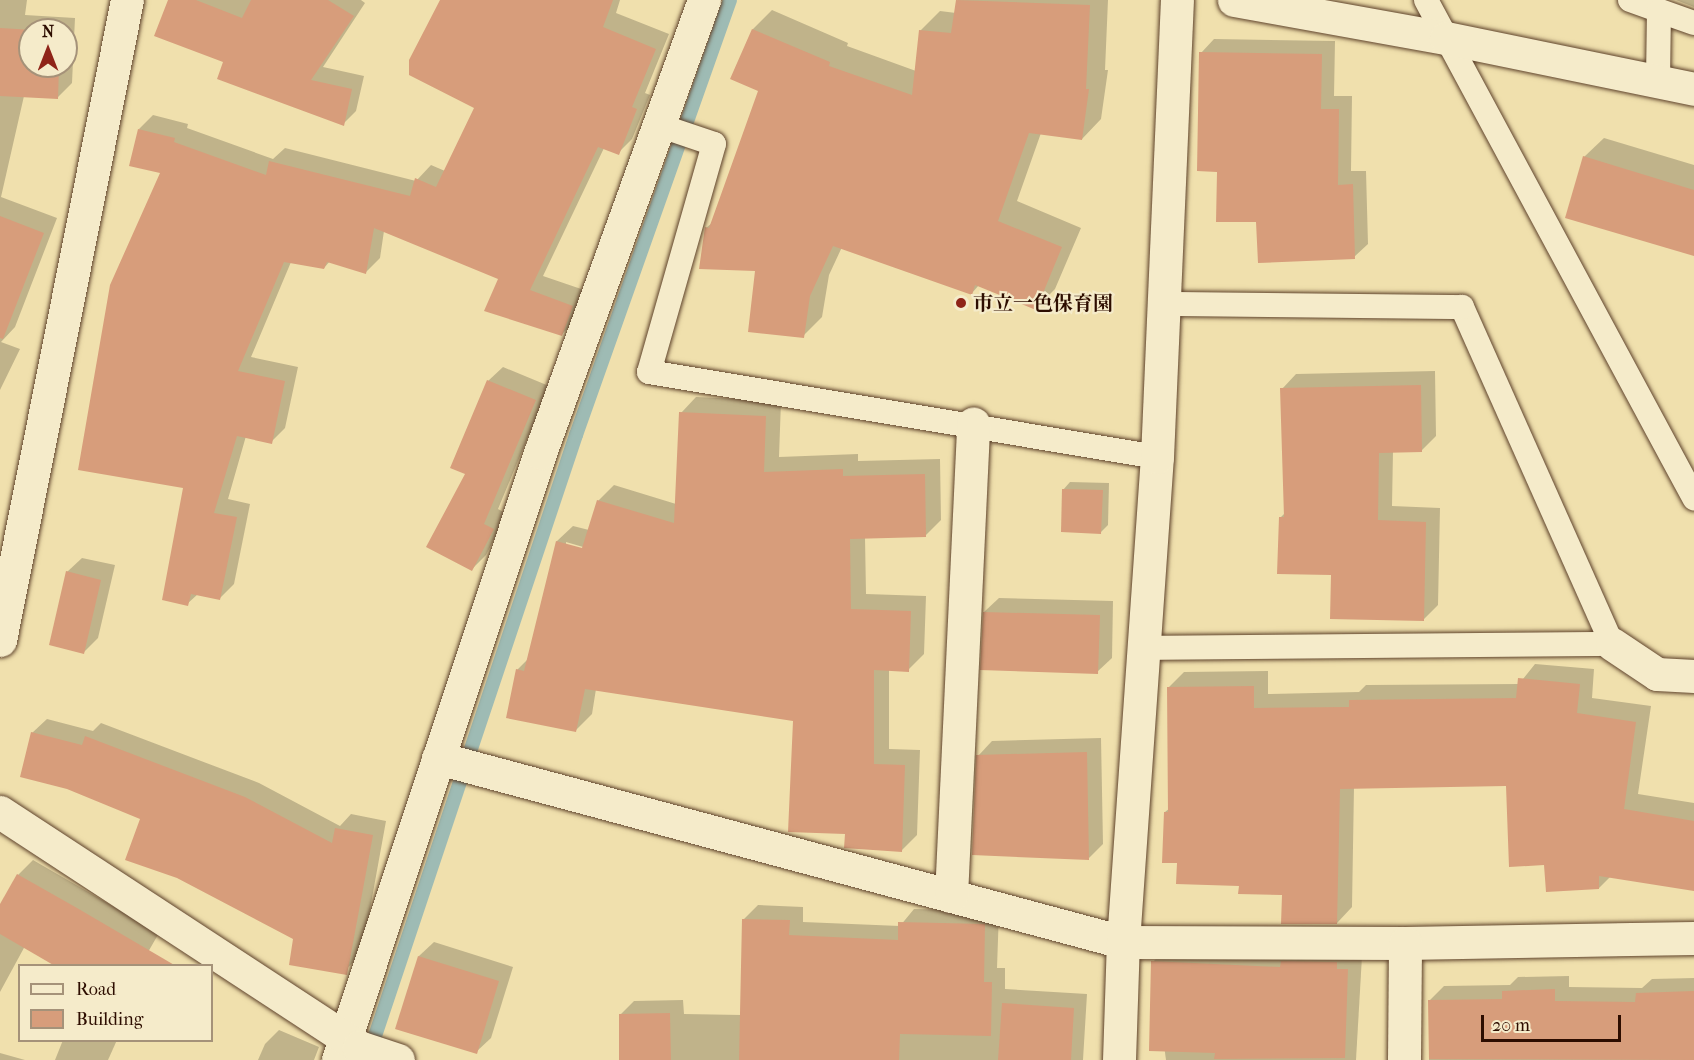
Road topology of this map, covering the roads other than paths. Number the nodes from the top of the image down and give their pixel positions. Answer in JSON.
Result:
{"nodes":[{"id":1,"x":127,"y":0,"type":"edge"},
{"id":2,"x":704,"y":0,"type":"edge"},
{"id":3,"x":1177,"y":0,"type":"edge"},
{"id":4,"x":1234,"y":0,"type":"edge"},
{"id":5,"x":1426,"y":0,"type":"edge"},
{"id":6,"x":1630,"y":0,"type":"edge"},
{"id":7,"x":1659,"y":12,"type":"junction"},
{"id":8,"x":1694,"y":23,"type":"edge"},
{"id":9,"x":1446,"y":38,"type":"junction"},
{"id":10,"x":1658,"y":81,"type":"junction"},
{"id":11,"x":1694,"y":89,"type":"edge"},
{"id":12,"x":658,"y":125,"type":"junction"},
{"id":13,"x":1164,"y":304,"type":"junction"},
{"id":14,"x":973,"y":424,"type":"junction"},
{"id":15,"x":1157,"y":457,"type":"junction"},
{"id":16,"x":1694,"y":498,"type":"edge"},
{"id":17,"x":0,"y":640,"type":"edge"},
{"id":18,"x":1612,"y":644,"type":"junction"},
{"id":19,"x":1145,"y":648,"type":"junction"},
{"id":20,"x":1694,"y":676,"type":"edge"},
{"id":21,"x":438,"y":758,"type":"junction"},
{"id":22,"x":0,"y":812,"type":"edge"},
{"id":23,"x":951,"y":896,"type":"junction"},
{"id":24,"x":1694,"y":938,"type":"edge"},
{"id":25,"x":1123,"y":942,"type":"junction"},
{"id":26,"x":1405,"y":943,"type":"junction"},
{"id":27,"x":342,"y":1049,"type":"edge"},
{"id":28,"x":398,"y":1060,"type":"edge"},
{"id":29,"x":1119,"y":1060,"type":"edge"},
{"id":30,"x":1404,"y":1060,"type":"edge"}],
"edges":[{"from":1,"to":17,"type":"street"},
{"from":2,"to":12,"type":"street"},
{"from":3,"to":13,"type":"street"},
{"from":4,"to":9,"type":"street"},
{"from":5,"to":9,"type":"lane"},
{"from":6,"to":7,"type":"lane"},
{"from":7,"to":8,"type":"lane"},
{"from":7,"to":10,"type":"lane"},
{"from":9,"to":10,"type":"street"},
{"from":9,"to":16,"type":"lane"},
{"from":10,"to":11,"type":"street"},
{"from":12,"to":14,"type":"lane"},
{"from":12,"to":21,"type":"street"},
{"from":13,"to":15,"type":"street"},
{"from":13,"to":18,"type":"lane"},
{"from":14,"to":15,"type":"lane"},
{"from":14,"to":23,"type":"street"},
{"from":15,"to":19,"type":"street"},
{"from":18,"to":19,"type":"lane"},
{"from":18,"to":20,"type":"street"},
{"from":19,"to":25,"type":"street"},
{"from":21,"to":23,"type":"street"},
{"from":21,"to":27,"type":"street"},
{"from":22,"to":27,"type":"street"},
{"from":23,"to":25,"type":"street"},
{"from":24,"to":26,"type":"street"},
{"from":25,"to":26,"type":"street"},
{"from":25,"to":29,"type":"street"},
{"from":26,"to":30,"type":"street"},
{"from":27,"to":28,"type":"street"}]}
